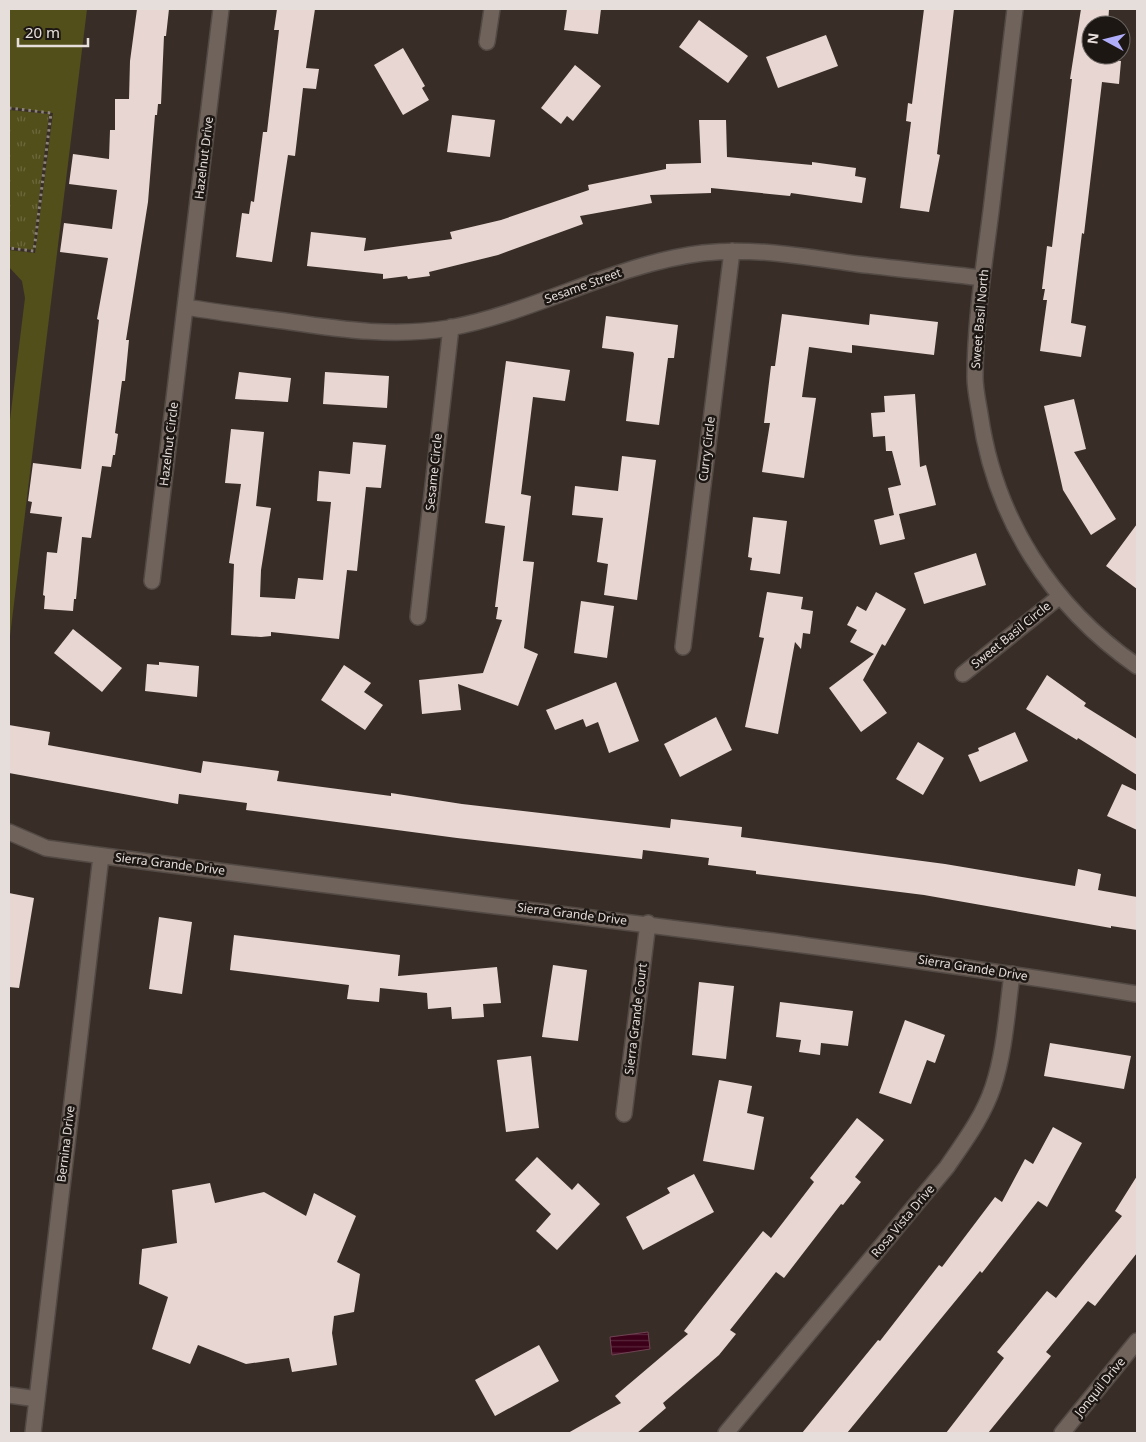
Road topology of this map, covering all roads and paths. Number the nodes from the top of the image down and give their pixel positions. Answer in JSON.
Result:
{"nodes":[{"id":1,"x":221,"y":9,"type":"edge"},
{"id":2,"x":492,"y":9,"type":"edge"},
{"id":3,"x":1015,"y":9,"type":"edge"},
{"id":4,"x":487,"y":42,"type":"dead end"},
{"id":5,"x":9,"y":108,"type":"edge"},
{"id":6,"x":9,"y":248,"type":"edge"},
{"id":7,"x":732,"y":251,"type":"junction"},
{"id":8,"x":982,"y":278,"type":"junction"},
{"id":9,"x":186,"y":308,"type":"junction"},
{"id":10,"x":451,"y":327,"type":"junction"},
{"id":11,"x":152,"y":581,"type":"dead end"},
{"id":12,"x":1059,"y":597,"type":"junction"},
{"id":13,"x":418,"y":617,"type":"dead end"},
{"id":14,"x":683,"y":646,"type":"dead end"},
{"id":15,"x":1137,"y":666,"type":"edge"},
{"id":16,"x":963,"y":674,"type":"dead end"},
{"id":17,"x":9,"y":832,"type":"edge"},
{"id":18,"x":101,"y":856,"type":"junction"},
{"id":19,"x":648,"y":924,"type":"junction"},
{"id":20,"x":1012,"y":974,"type":"junction"},
{"id":21,"x":1137,"y":994,"type":"edge"},
{"id":22,"x":624,"y":1114,"type":"dead end"},
{"id":23,"x":1137,"y":1341,"type":"edge"},
{"id":24,"x":9,"y":1396,"type":"edge"},
{"id":25,"x":36,"y":1399,"type":"junction"},
{"id":26,"x":33,"y":1433,"type":"edge"},
{"id":27,"x":726,"y":1433,"type":"edge"},
{"id":28,"x":1062,"y":1433,"type":"edge"}],
"edges":[{"from":1,"to":9,"type":"street","name":"Hazelnut Drive"},
{"from":2,"to":4,"type":"street"},
{"from":3,"to":8,"type":"street","name":"Sweet Basil North"},
{"from":5,"to":6,"type":"path"},
{"from":7,"to":8,"type":"street","name":"Sesame Street"},
{"from":7,"to":10,"type":"street","name":"Sesame Street"},
{"from":7,"to":14,"type":"street","name":"Curry Circle"},
{"from":8,"to":12,"type":"street","name":"Sweet Basil North"},
{"from":9,"to":10,"type":"street","name":"Sesame Street"},
{"from":9,"to":11,"type":"street","name":"Hazelnut Circle"},
{"from":10,"to":13,"type":"street","name":"Sesame Circle"},
{"from":12,"to":15,"type":"street","name":"Sweet Basil North"},
{"from":12,"to":16,"type":"street","name":"Sweet Basil Circle"},
{"from":17,"to":18,"type":"street","name":"Sierra Grande Drive"},
{"from":18,"to":19,"type":"street","name":"Sierra Grande Drive"},
{"from":18,"to":25,"type":"street","name":"Bernina Drive"},
{"from":19,"to":20,"type":"street","name":"Sierra Grande Drive"},
{"from":19,"to":22,"type":"street","name":"Sierra Grande Court"},
{"from":20,"to":21,"type":"street","name":"Sierra Grande Drive"},
{"from":20,"to":27,"type":"street","name":"Rosa Vista Drive"},
{"from":23,"to":28,"type":"street","name":"Jonquil Drive"},
{"from":24,"to":25,"type":"street"},
{"from":25,"to":26,"type":"street","name":"Bernina Drive"}]}
